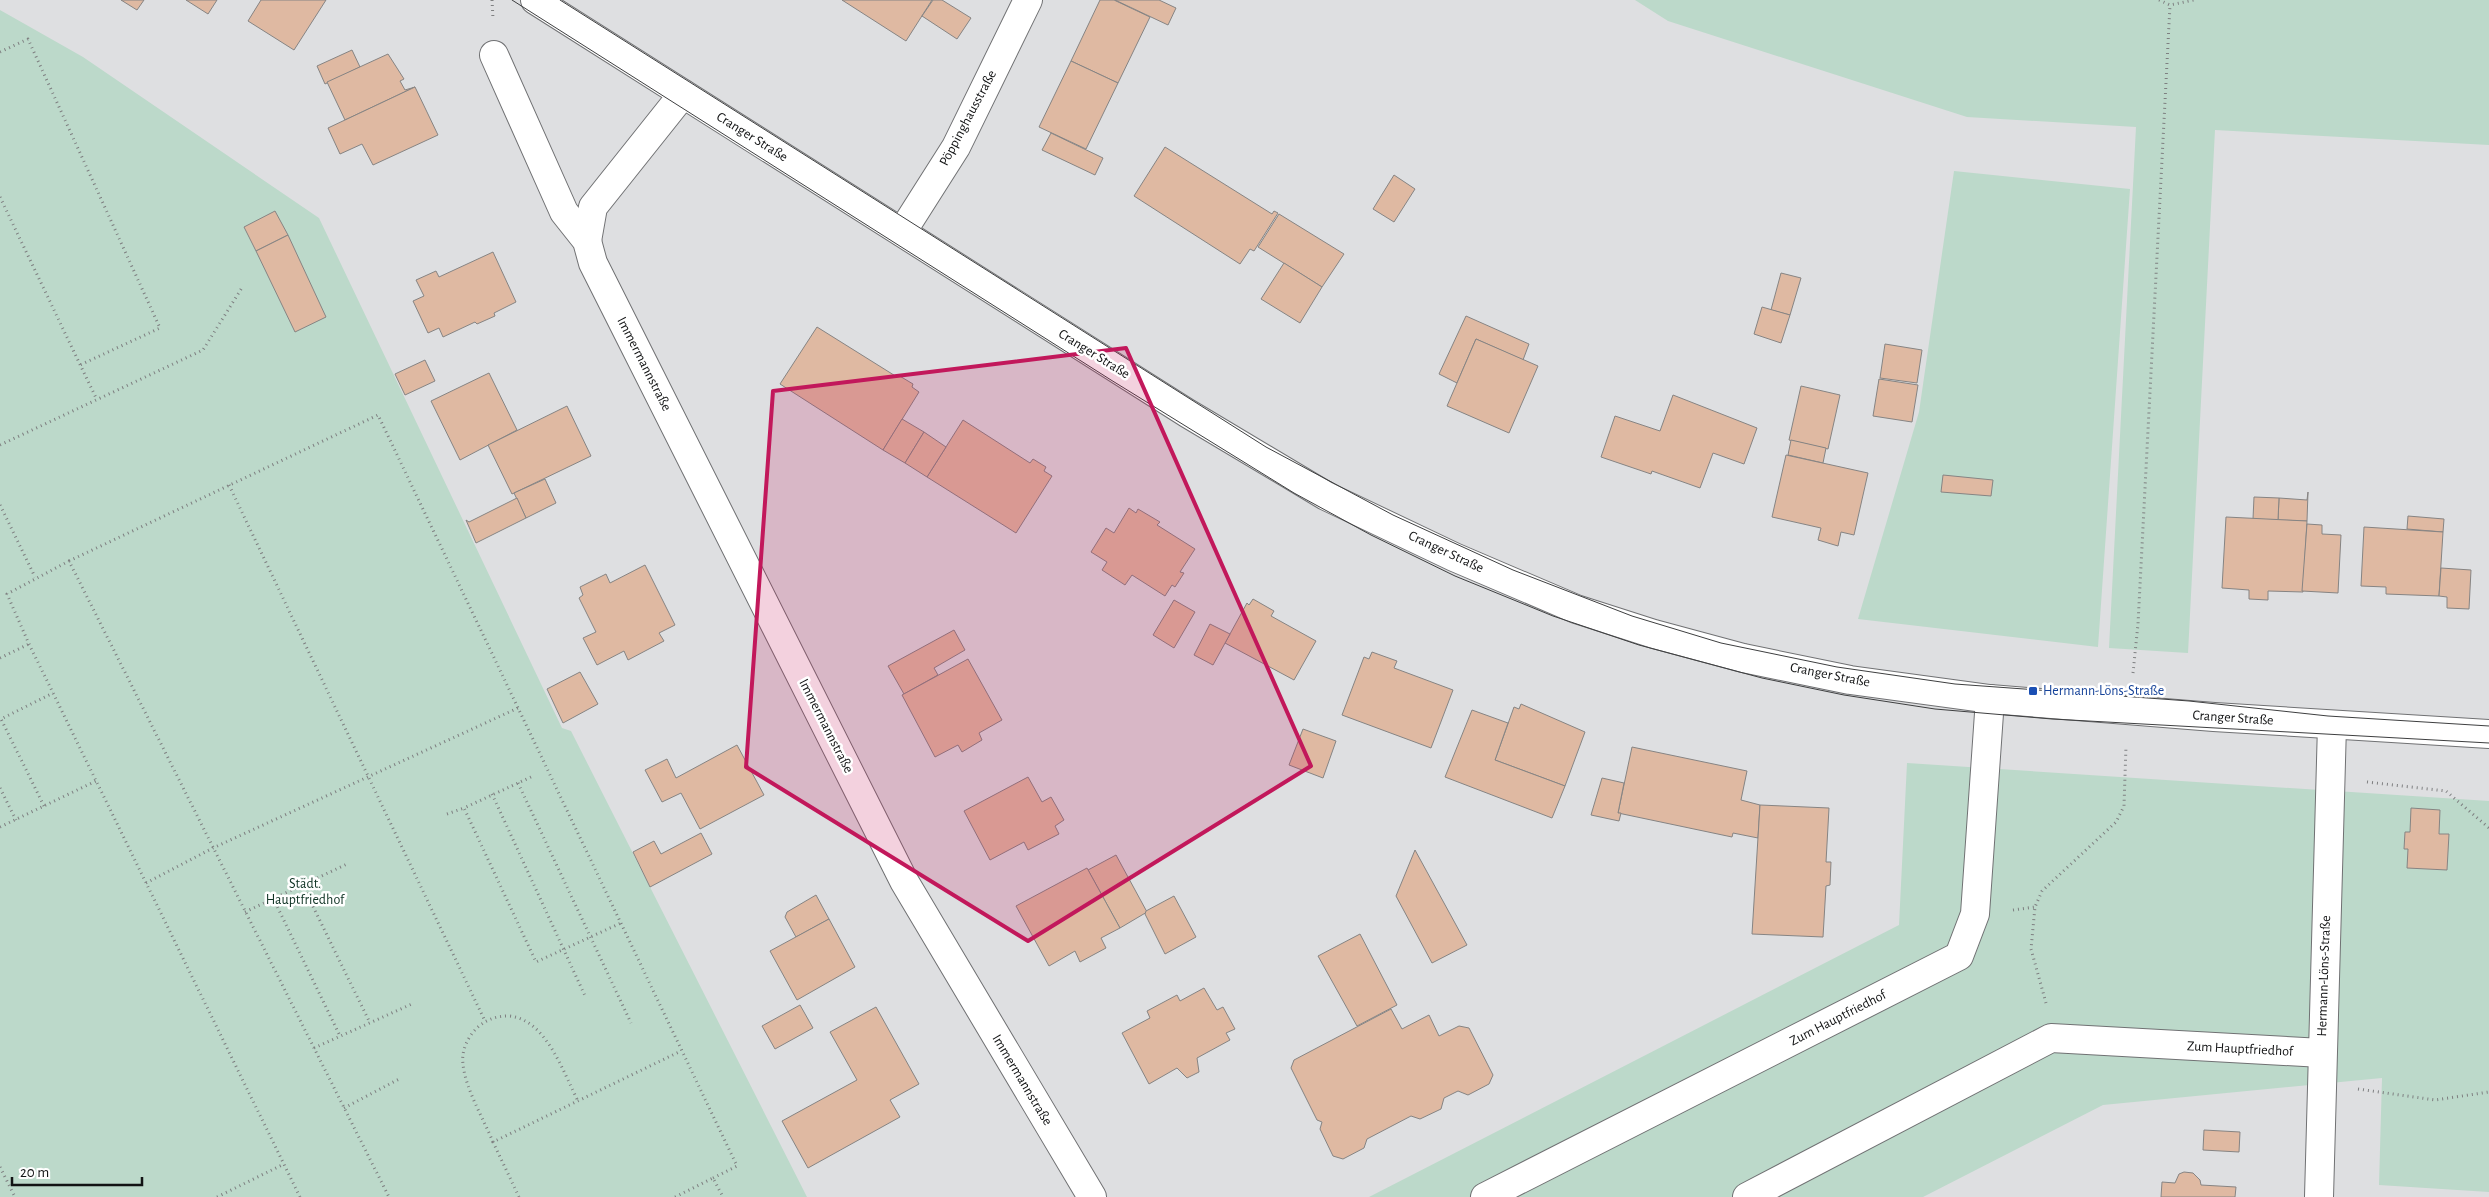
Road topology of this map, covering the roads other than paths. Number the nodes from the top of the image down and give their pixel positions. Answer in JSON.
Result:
{"nodes":[{"id":1,"x":535,"y":0,"type":"edge"},
{"id":2,"x":1028,"y":0,"type":"edge"},
{"id":3,"x":494,"y":55,"type":"dead end"},
{"id":4,"x":683,"y":94,"type":"junction"},
{"id":5,"x":902,"y":232,"type":"junction"},
{"id":6,"x":588,"y":241,"type":"junction"},
{"id":7,"x":1990,"y":699,"type":"junction"},
{"id":8,"x":2332,"y":725,"type":"junction"},
{"id":9,"x":2489,"y":734,"type":"edge"},
{"id":10,"x":2322,"y":1053,"type":"junction"},
{"id":11,"x":1092,"y":1197,"type":"edge"},
{"id":12,"x":1485,"y":1197,"type":"edge"},
{"id":13,"x":1747,"y":1197,"type":"edge"},
{"id":14,"x":2319,"y":1197,"type":"edge"}],
"edges":[{"from":1,"to":4,"type":"street","name":"Cranger Straße"},
{"from":2,"to":5,"type":"street","name":"Pöppinghausstraße"},
{"from":3,"to":6,"type":"street","name":"Immermannstraße"},
{"from":4,"to":5,"type":"street","name":"Cranger Straße"},
{"from":4,"to":6,"type":"street","name":"Immermannstraße"},
{"from":5,"to":7,"type":"street","name":"Cranger Straße"},
{"from":6,"to":11,"type":"street","name":"Immermannstraße"},
{"from":7,"to":8,"type":"street","name":"Cranger Straße"},
{"from":7,"to":12,"type":"street","name":"Zum Hauptfriedhof"},
{"from":8,"to":9,"type":"street","name":"Cranger Straße"},
{"from":8,"to":10,"type":"street","name":"Hermann-Löns-Straße"},
{"from":10,"to":13,"type":"street","name":"Zum Hauptfriedhof"},
{"from":10,"to":14,"type":"street","name":"Hermann-Löns-Straße"}]}
